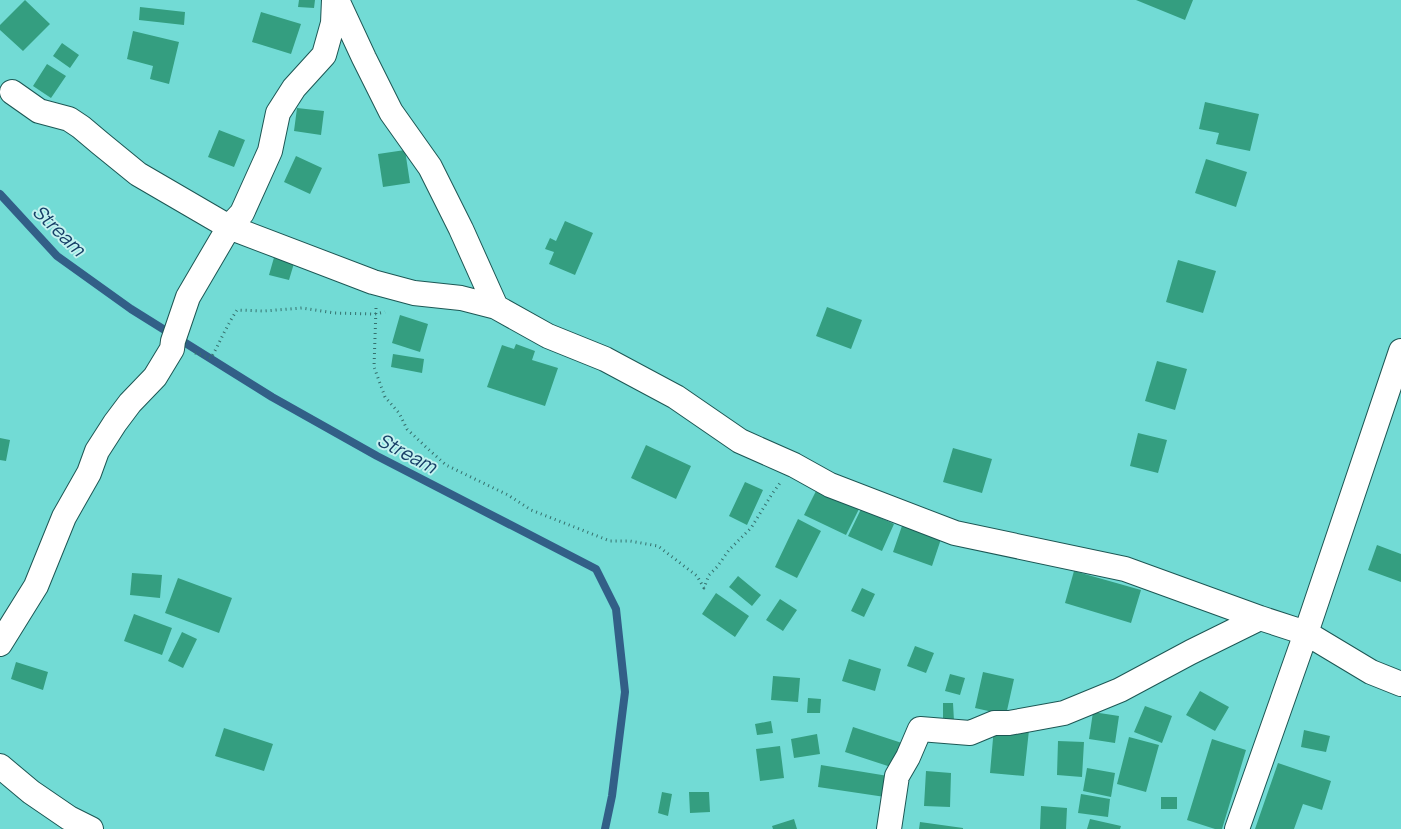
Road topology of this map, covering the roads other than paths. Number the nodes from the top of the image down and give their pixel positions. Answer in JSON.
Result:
{"nodes":[{"id":1,"x":336,"y":0,"type":"edge"},
{"id":2,"x":12,"y":92,"type":"dead end"},
{"id":3,"x":229,"y":227,"type":"junction"},
{"id":4,"x":496,"y":307,"type":"junction"},
{"id":5,"x":1401,"y":351,"type":"edge"},
{"id":6,"x":1260,"y":618,"type":"junction"},
{"id":7,"x":1306,"y":633,"type":"junction"},
{"id":8,"x":0,"y":644,"type":"edge"},
{"id":9,"x":1401,"y":684,"type":"edge"},
{"id":10,"x":0,"y":766,"type":"edge"},
{"id":11,"x":91,"y":829,"type":"edge"},
{"id":12,"x":888,"y":829,"type":"edge"},
{"id":13,"x":1237,"y":829,"type":"edge"}],
"edges":[{"from":1,"to":3,"type":"street"},
{"from":1,"to":4,"type":"street"},
{"from":2,"to":3,"type":"street"},
{"from":3,"to":4,"type":"street"},
{"from":3,"to":8,"type":"street"},
{"from":4,"to":6,"type":"street"},
{"from":5,"to":7,"type":"street"},
{"from":6,"to":7,"type":"street"},
{"from":6,"to":12,"type":"street"},
{"from":7,"to":9,"type":"street"},
{"from":7,"to":13,"type":"street"},
{"from":10,"to":11,"type":"street"}]}
